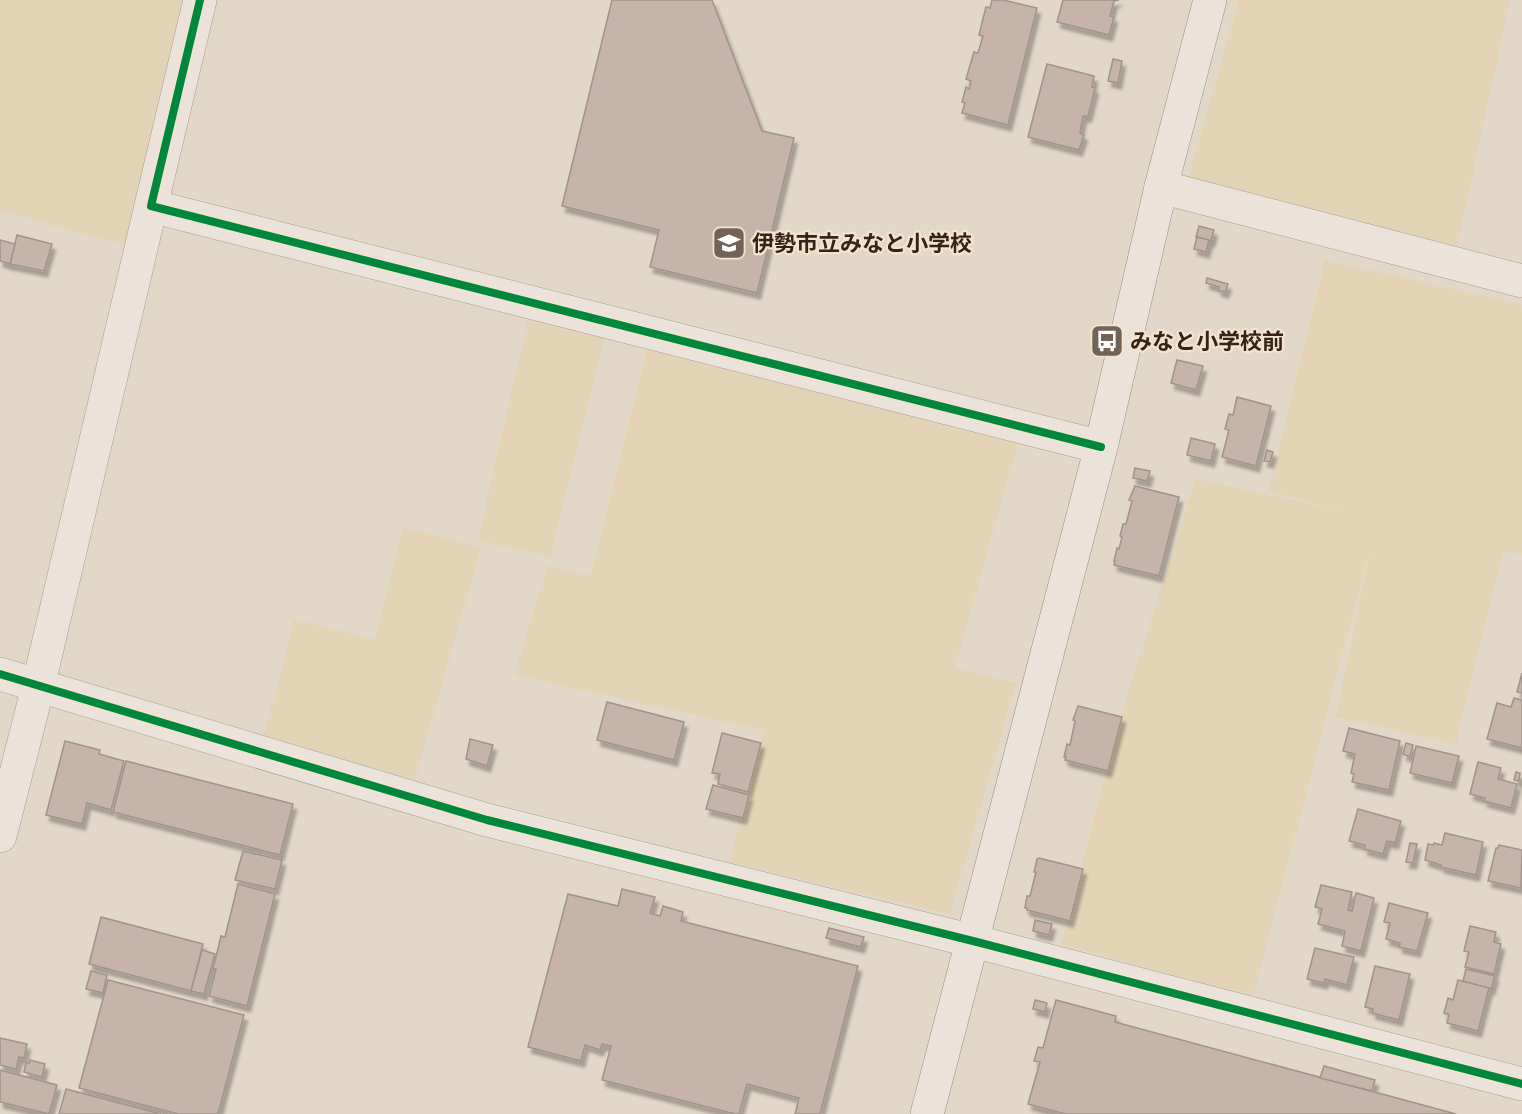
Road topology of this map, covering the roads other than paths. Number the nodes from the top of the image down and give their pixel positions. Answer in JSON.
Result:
{"nodes":[{"id":1,"x":200,"y":0,"type":"edge"},
{"id":2,"x":1209,"y":0,"type":"edge"},
{"id":3,"x":1161,"y":187,"type":"junction"},
{"id":4,"x":151,"y":206,"type":"junction"},
{"id":5,"x":1522,"y":281,"type":"edge"},
{"id":6,"x":1101,"y":447,"type":"junction"},
{"id":7,"x":0,"y":674,"type":"edge"},
{"id":8,"x":38,"y":687,"type":"junction"},
{"id":9,"x":0,"y":836,"type":"edge"},
{"id":10,"x":973,"y":941,"type":"junction"},
{"id":11,"x":1522,"y":1084,"type":"edge"},
{"id":12,"x":927,"y":1114,"type":"edge"}],
"edges":[{"from":1,"to":4,"type":"street"},
{"from":2,"to":3,"type":"street"},
{"from":3,"to":5,"type":"street"},
{"from":3,"to":6,"type":"street"},
{"from":4,"to":6,"type":"street"},
{"from":4,"to":8,"type":"street"},
{"from":6,"to":10,"type":"street"},
{"from":7,"to":8,"type":"street"},
{"from":8,"to":9,"type":"street"},
{"from":8,"to":10,"type":"street"},
{"from":10,"to":11,"type":"street"},
{"from":10,"to":12,"type":"street"}]}
